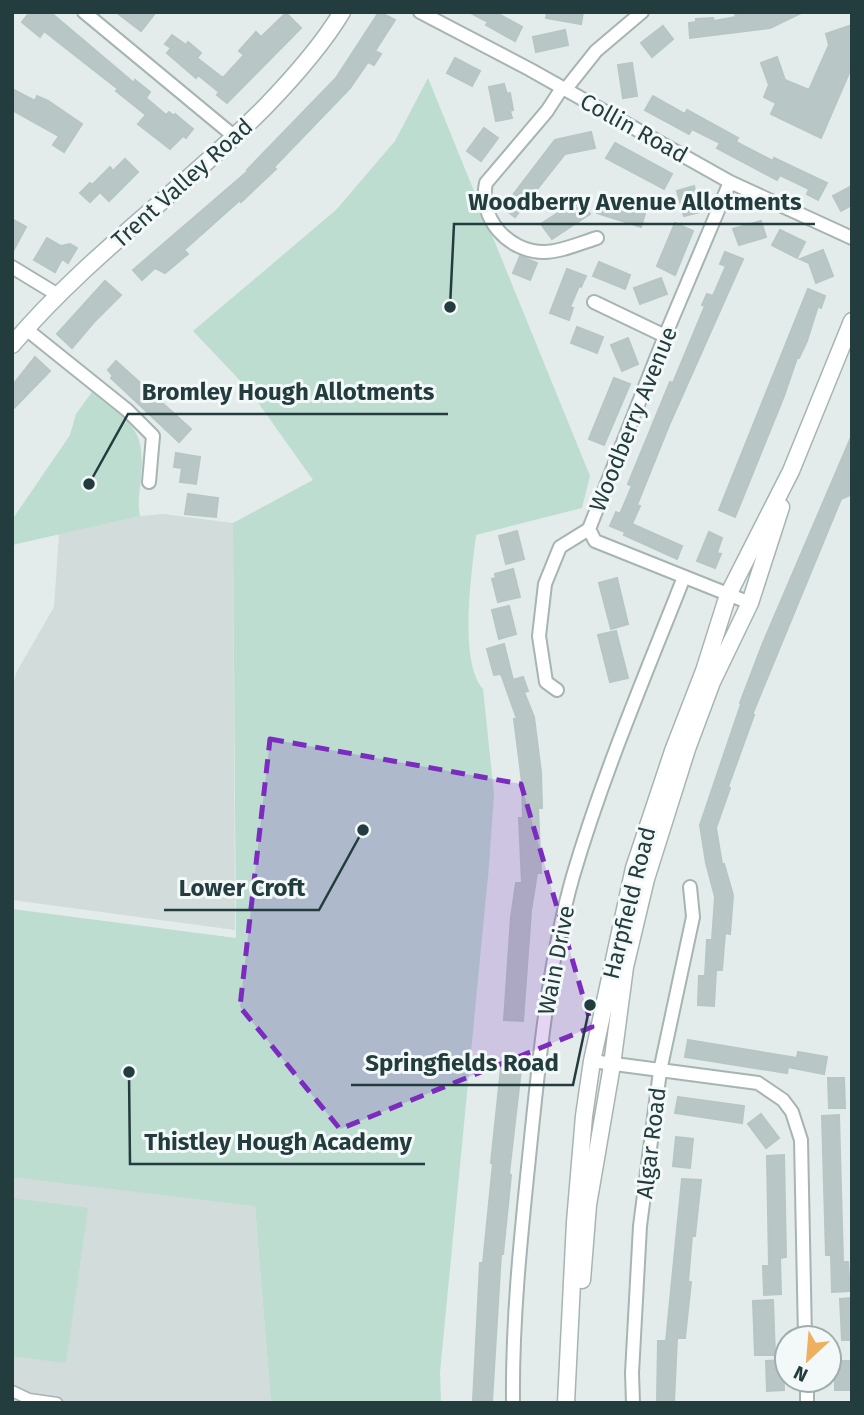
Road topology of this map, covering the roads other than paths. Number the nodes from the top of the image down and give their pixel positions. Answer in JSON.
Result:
{"nodes":[{"id":1,"x":84,"y":12,"type":"edge"},
{"id":2,"x":342,"y":12,"type":"edge"},
{"id":3,"x":420,"y":12,"type":"edge"},
{"id":4,"x":635,"y":14,"type":"edge"},
{"id":5,"x":563,"y":89,"type":"junction"},
{"id":6,"x":235,"y":137,"type":"junction"},
{"id":7,"x":730,"y":181,"type":"junction"},
{"id":8,"x":597,"y":238,"type":"dead end"},
{"id":9,"x":852,"y":238,"type":"edge"},
{"id":10,"x":12,"y":267,"type":"edge"},
{"id":11,"x":58,"y":295,"type":"junction"},
{"id":12,"x":594,"y":302,"type":"dead end"},
{"id":13,"x":852,"y":321,"type":"edge"},
{"id":14,"x":26,"y":329,"type":"junction"},
{"id":15,"x":665,"y":336,"type":"junction"},
{"id":16,"x":12,"y":345,"type":"edge"},
{"id":17,"x":791,"y":471,"type":"junction"},
{"id":18,"x":149,"y":482,"type":"dead end"},
{"id":19,"x":589,"y":529,"type":"junction"},
{"id":20,"x":684,"y":577,"type":"junction"},
{"id":21,"x":728,"y":595,"type":"junction"},
{"id":22,"x":750,"y":603,"type":"junction"},
{"id":23,"x":557,"y":690,"type":"dead end"},
{"id":24,"x":690,"y":887,"type":"dead end"},
{"id":25,"x":592,"y":1061,"type":"junction"},
{"id":26,"x":612,"y":1065,"type":"junction"},
{"id":27,"x":660,"y":1071,"type":"junction"},
{"id":28,"x":805,"y":1324,"type":"edge"},
{"id":29,"x":12,"y":1391,"type":"edge"},
{"id":30,"x":57,"y":1403,"type":"edge"},
{"id":31,"x":513,"y":1403,"type":"edge"},
{"id":32,"x":566,"y":1403,"type":"edge"},
{"id":33,"x":577,"y":1403,"type":"edge"},
{"id":34,"x":632,"y":1403,"type":"edge"}],
"edges":[{"from":1,"to":6,"type":"street"},
{"from":2,"to":6,"type":"street","name":"Trent Valley Road"},
{"from":3,"to":5,"type":"street","name":"Collin Road"},
{"from":4,"to":5,"type":"street"},
{"from":5,"to":7,"type":"street","name":"Collin Road"},
{"from":5,"to":8,"type":"street"},
{"from":6,"to":11,"type":"street","name":"Trent Valley Road"},
{"from":7,"to":9,"type":"street","name":"Collin Road"},
{"from":7,"to":15,"type":"street","name":"Woodberry Avenue"},
{"from":10,"to":11,"type":"street"},
{"from":11,"to":14,"type":"street","name":"Trent Valley Road"},
{"from":12,"to":15,"type":"street"},
{"from":13,"to":17,"type":"street","name":"Harpfield Road"},
{"from":14,"to":16,"type":"street","name":"Trent Valley Road"},
{"from":14,"to":18,"type":"street"},
{"from":15,"to":19,"type":"street","name":"Woodberry Avenue"},
{"from":17,"to":21,"type":"street","name":"Harpfield Road"},
{"from":17,"to":22,"type":"street","name":"Harpfield Road"},
{"from":19,"to":20,"type":"street","name":"Woodberry Avenue"},
{"from":19,"to":23,"type":"street"},
{"from":20,"to":21,"type":"street","name":"Woodberry Avenue"},
{"from":20,"to":31,"type":"street","name":"Wain Drive"},
{"from":21,"to":22,"type":"street","name":"Woodberry Avenue"},
{"from":21,"to":25,"type":"street","name":"Harpfield Road"},
{"from":22,"to":26,"type":"street","name":"Harpfield Road"},
{"from":24,"to":27,"type":"street","name":"Algar Road"},
{"from":25,"to":26,"type":"street"},
{"from":25,"to":32,"type":"street","name":"Harpfield Road"},
{"from":26,"to":27,"type":"street"},
{"from":26,"to":33,"type":"street","name":"Harpfield Road"},
{"from":27,"to":28,"type":"street"},
{"from":27,"to":34,"type":"street","name":"Algar Road"},
{"from":29,"to":30,"type":"street"}]}
